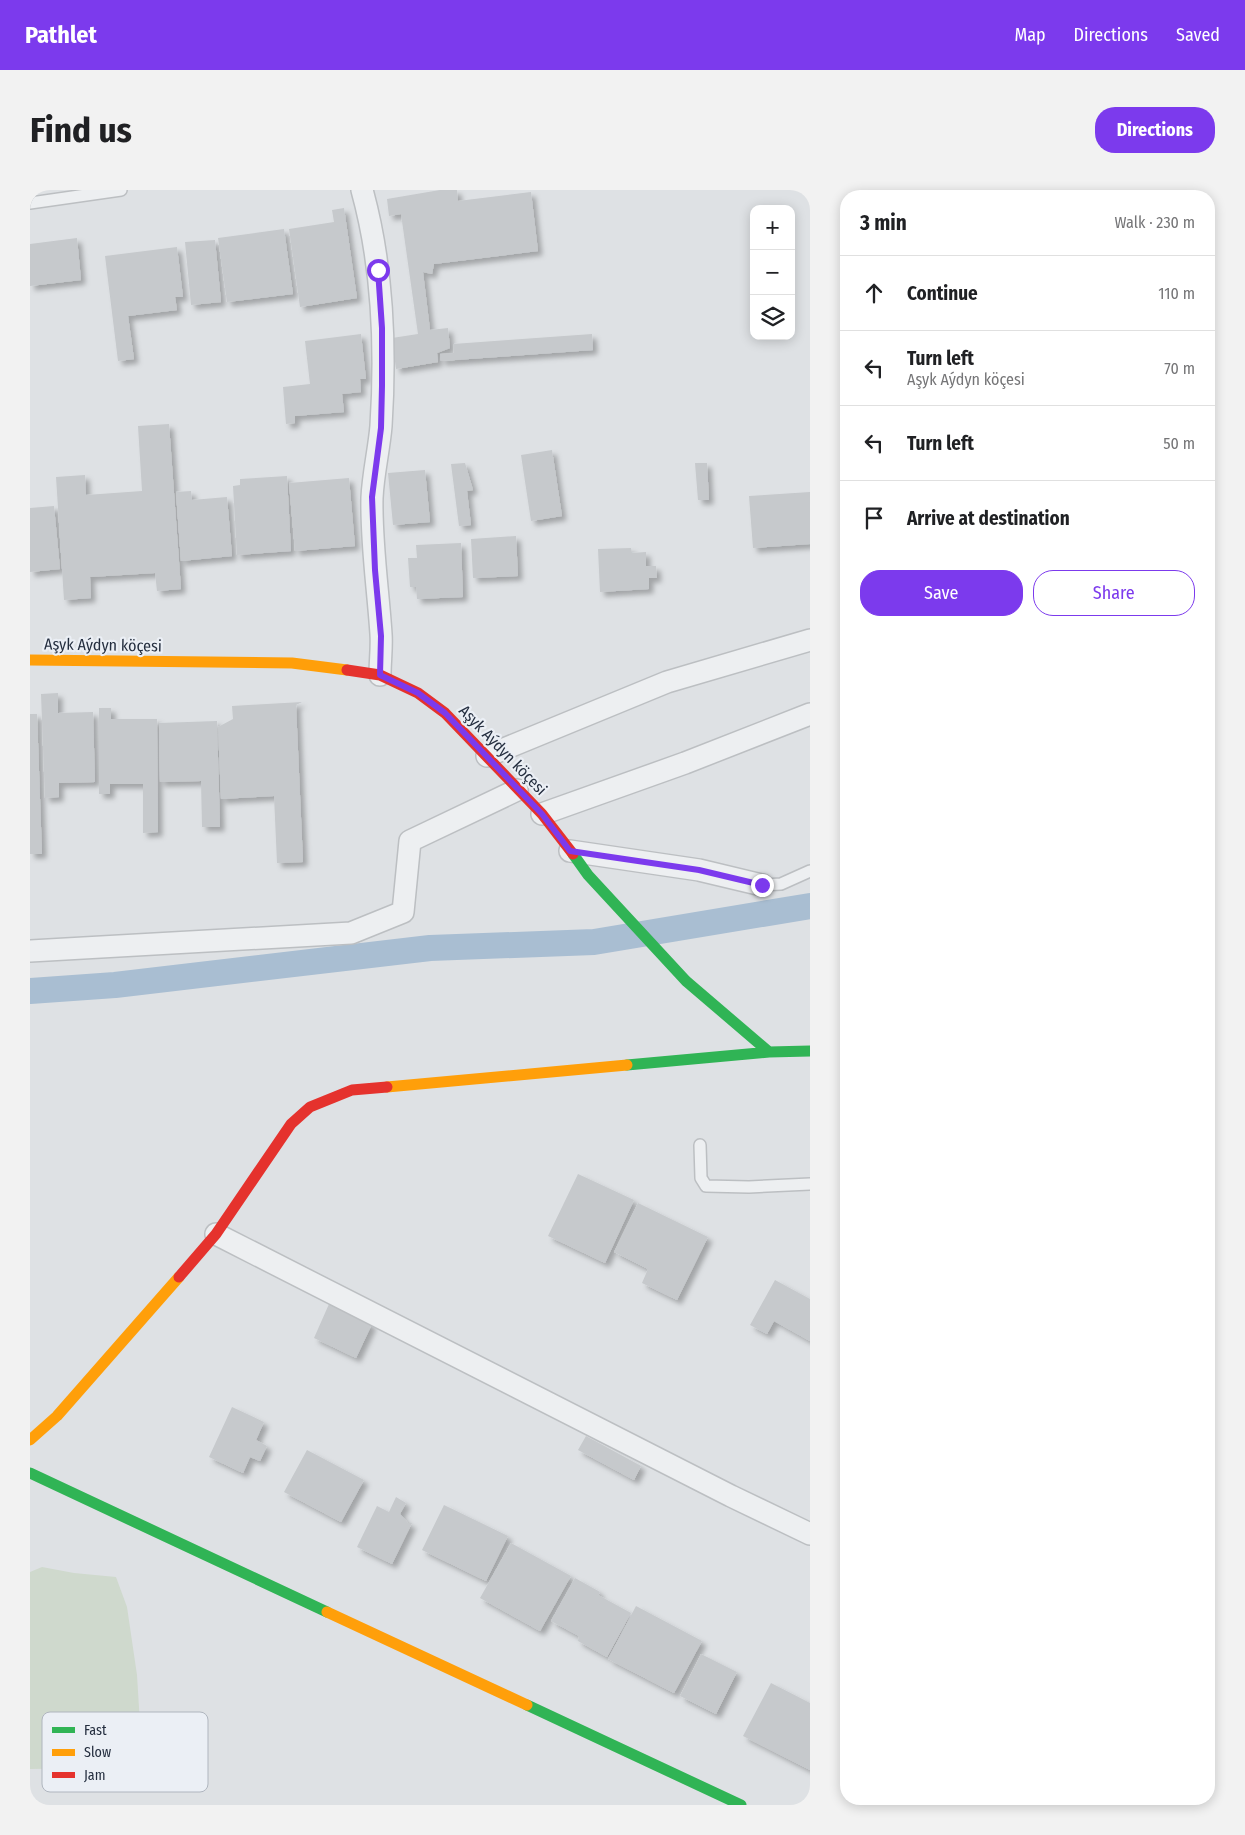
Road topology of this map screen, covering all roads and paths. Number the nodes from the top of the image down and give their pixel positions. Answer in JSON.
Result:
{"nodes":[{"id":1,"x":121,"y":190,"type":"edge"},
{"id":2,"x":362,"y":190,"type":"edge"},
{"id":3,"x":30,"y":203,"type":"edge"},
{"id":4,"x":810,"y":640,"type":"edge"},
{"id":5,"x":30,"y":660,"type":"edge"},
{"id":6,"x":380,"y":675,"type":"junction"},
{"id":7,"x":810,"y":714,"type":"edge"},
{"id":8,"x":487,"y":756,"type":"junction"},
{"id":9,"x":517,"y":790,"type":"junction"},
{"id":10,"x":542,"y":814,"type":"junction"},
{"id":11,"x":570,"y":851,"type":"junction"},
{"id":12,"x":810,"y":871,"type":"edge"},
{"id":13,"x":762,"y":885,"type":"joint"},
{"id":14,"x":30,"y":951,"type":"edge"},
{"id":15,"x":810,"y":1051,"type":"edge"},
{"id":16,"x":768,"y":1052,"type":"junction"},
{"id":17,"x":700,"y":1145,"type":"dead end"},
{"id":18,"x":810,"y":1184,"type":"edge"},
{"id":19,"x":216,"y":1234,"type":"junction"},
{"id":20,"x":30,"y":1440,"type":"edge"},
{"id":21,"x":30,"y":1473,"type":"edge"},
{"id":22,"x":810,"y":1534,"type":"edge"},
{"id":23,"x":741,"y":1805,"type":"edge"}],
"edges":[{"from":1,"to":3,"type":"lane"},
{"from":2,"to":6,"type":"street"},
{"from":4,"to":8,"type":"street"},
{"from":5,"to":6,"type":"street","name":"Aşyk Aýdyn köçesi"},
{"from":6,"to":8,"type":"street","name":"Aşyk Aýdyn köçesi"},
{"from":7,"to":10,"type":"street"},
{"from":8,"to":9,"type":"street","name":"Aşyk Aýdyn köçesi"},
{"from":9,"to":10,"type":"street","name":"Aşyk Aýdyn köçesi"},
{"from":9,"to":14,"type":"street"},
{"from":10,"to":11,"type":"street","name":"Aşyk Aýdyn köçesi"},
{"from":11,"to":13,"type":"street"},
{"from":11,"to":16,"type":"street","name":"Aşyk Aýdyn köçesi"},
{"from":12,"to":13,"type":"lane"},
{"from":15,"to":16,"type":"street"},
{"from":16,"to":19,"type":"street"},
{"from":17,"to":18,"type":"lane"},
{"from":19,"to":20,"type":"street"},
{"from":19,"to":22,"type":"street"},
{"from":21,"to":23,"type":"street"}]}
